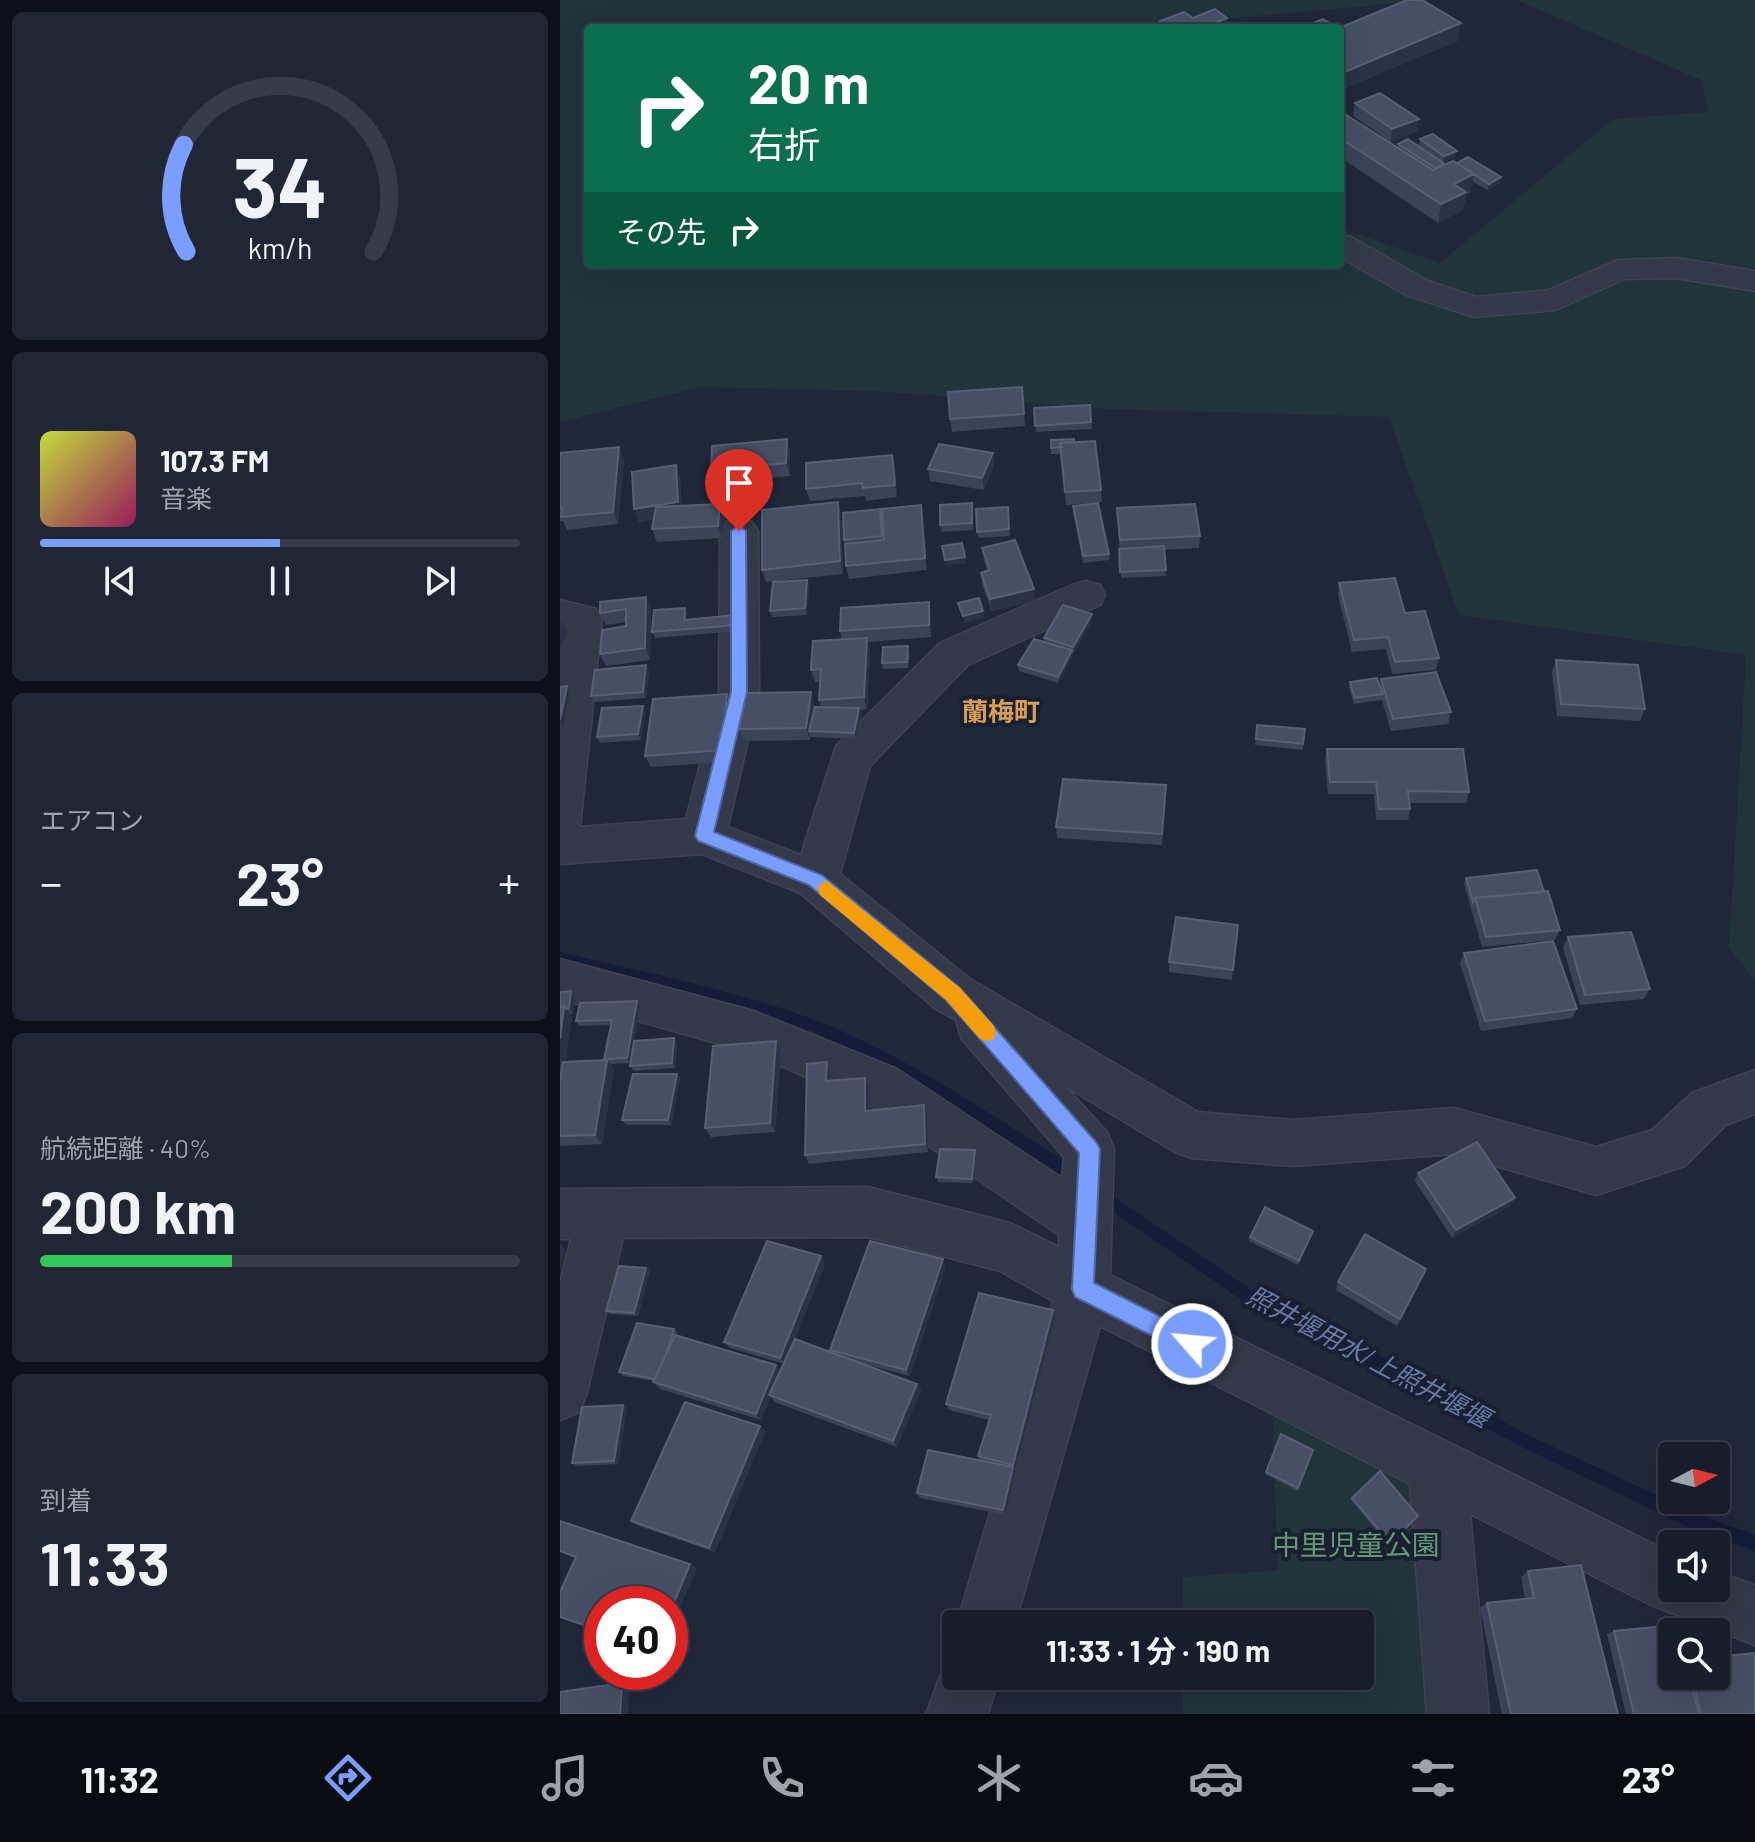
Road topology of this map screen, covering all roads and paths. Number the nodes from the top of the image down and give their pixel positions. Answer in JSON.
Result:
{"nodes":[{"id":1,"x":1344,"y":246,"type":"edge"},
{"id":2,"x":1755,"y":281,"type":"edge"},
{"id":3,"x":739,"y":531,"type":"dead end"},
{"id":4,"x":1086,"y":595,"type":"dead end"},
{"id":5,"x":560,"y":614,"type":"edge"},
{"id":6,"x":560,"y":823,"type":"edge"},
{"id":7,"x":704,"y":836,"type":"junction"},
{"id":8,"x":560,"y":846,"type":"edge"},
{"id":9,"x":816,"y":880,"type":"junction"},
{"id":10,"x":560,"y":979,"type":"edge"},
{"id":11,"x":953,"y":994,"type":"junction"},
{"id":12,"x":1755,"y":1092,"type":"edge"},
{"id":13,"x":582,"y":1214,"type":"edge"},
{"id":14,"x":1084,"y":1222,"type":"junction"},
{"id":15,"x":1083,"y":1289,"type":"junction"},
{"id":16,"x":560,"y":1393,"type":"edge"},
{"id":17,"x":1437,"y":1468,"type":"junction"},
{"id":18,"x":1658,"y":1577,"type":"edge"},
{"id":19,"x":1721,"y":1602,"type":"edge"},
{"id":20,"x":989,"y":1610,"type":"edge"},
{"id":21,"x":1755,"y":1615,"type":"edge"},
{"id":22,"x":965,"y":1690,"type":"edge"},
{"id":23,"x":957,"y":1714,"type":"edge"},
{"id":24,"x":1458,"y":1714,"type":"edge"}],
"edges":[{"from":1,"to":2,"type":"street"},
{"from":3,"to":7,"type":"street"},
{"from":4,"to":9,"type":"street"},
{"from":5,"to":6,"type":"street"},
{"from":7,"to":8,"type":"street"},
{"from":7,"to":9,"type":"street"},
{"from":9,"to":11,"type":"street"},
{"from":10,"to":14,"type":"street"},
{"from":11,"to":12,"type":"street"},
{"from":11,"to":14,"type":"street"},
{"from":13,"to":15,"type":"street"},
{"from":13,"to":16,"type":"street"},
{"from":14,"to":15,"type":"street"},
{"from":15,"to":17,"type":"street"},
{"from":15,"to":20,"type":"street"},
{"from":17,"to":18,"type":"street"},
{"from":17,"to":24,"type":"street"},
{"from":19,"to":21,"type":"street"},
{"from":22,"to":23,"type":"street"}]}
